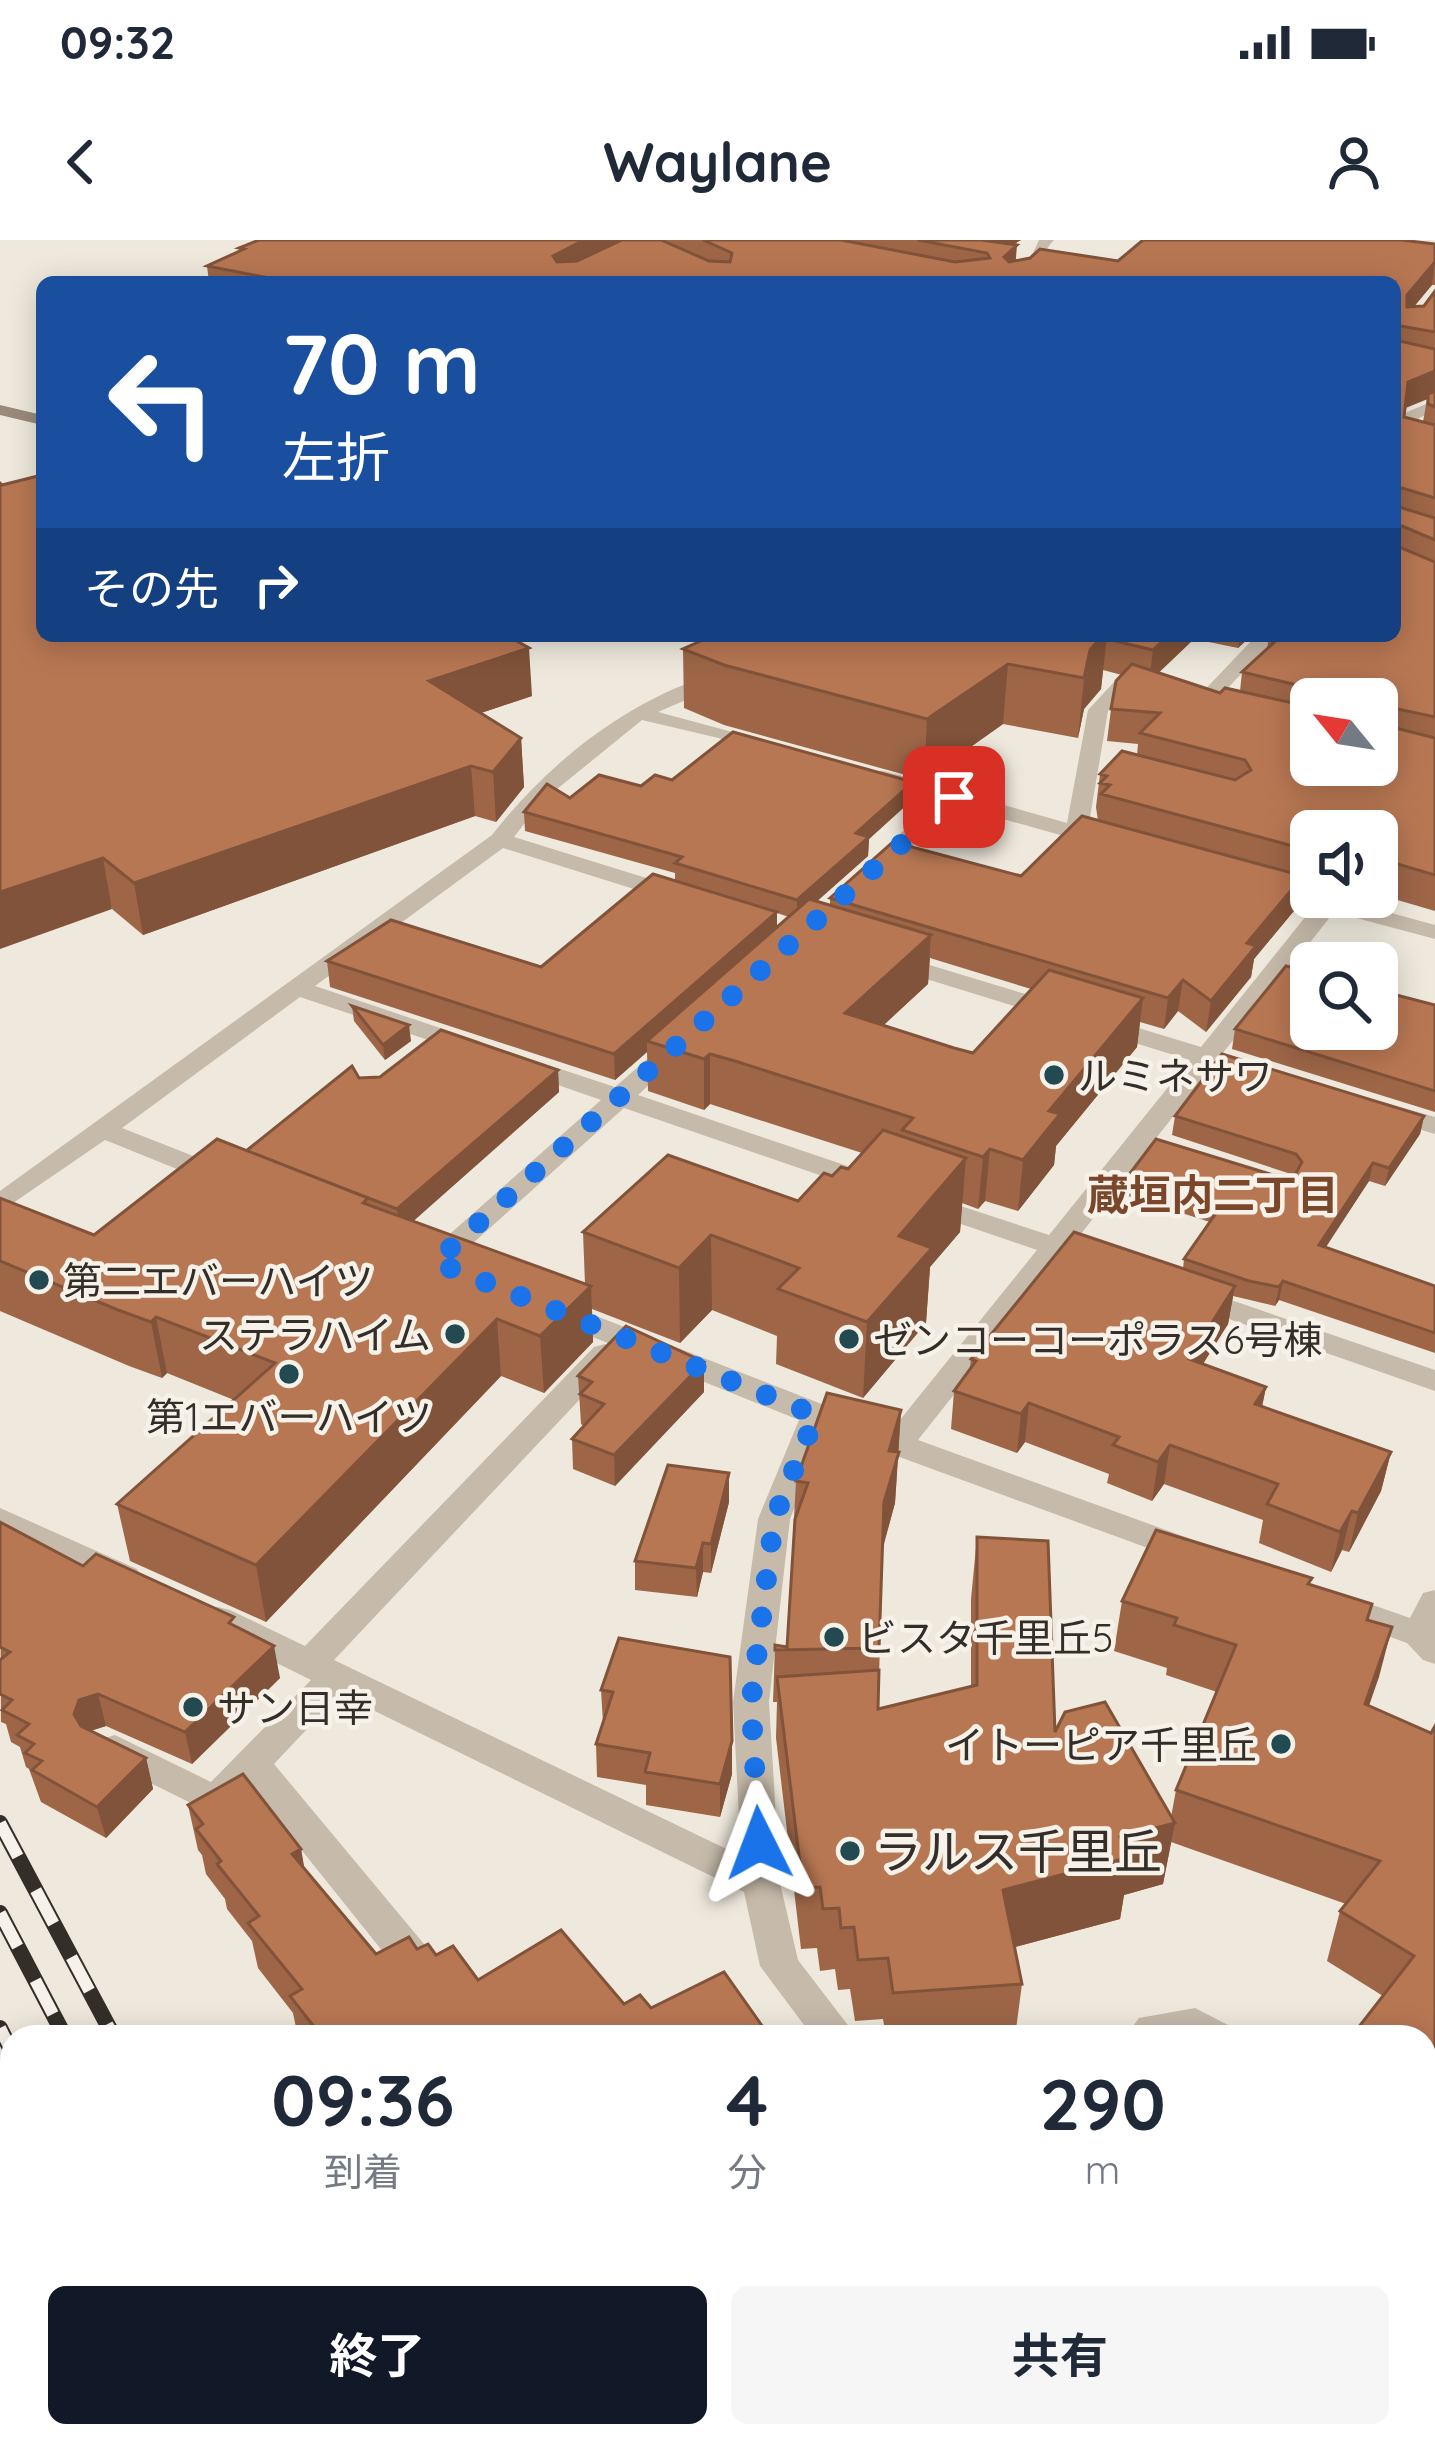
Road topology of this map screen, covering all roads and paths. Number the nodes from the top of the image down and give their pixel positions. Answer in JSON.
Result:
{"nodes":[{"id":1,"x":1047,"y":240,"type":"edge"},
{"id":2,"x":1023,"y":276,"type":"edge"},
{"id":3,"x":1435,"y":405,"type":"edge"},
{"id":4,"x":0,"y":410,"type":"edge"},
{"id":5,"x":36,"y":419,"type":"edge"},
{"id":6,"x":1435,"y":446,"type":"edge"},
{"id":7,"x":1260,"y":642,"type":"edge"},
{"id":8,"x":741,"y":668,"type":"edge"},
{"id":9,"x":1120,"y":685,"type":"edge"},
{"id":10,"x":1223,"y":710,"type":"edge"},
{"id":11,"x":638,"y":713,"type":"junction"},
{"id":12,"x":796,"y":755,"type":"edge"},
{"id":13,"x":864,"y":773,"type":"edge"},
{"id":14,"x":954,"y":797,"type":"junction"},
{"id":15,"x":1076,"y":832,"type":"junction"},
{"id":16,"x":500,"y":840,"type":"junction"},
{"id":17,"x":1122,"y":845,"type":"edge"},
{"id":18,"x":1237,"y":877,"type":"edge"},
{"id":19,"x":853,"y":888,"type":"edge"},
{"id":20,"x":1290,"y":892,"type":"edge"},
{"id":21,"x":694,"y":900,"type":"edge"},
{"id":22,"x":1317,"y":918,"type":"edge"},
{"id":23,"x":1384,"y":918,"type":"edge"},
{"id":24,"x":1435,"y":932,"type":"edge"},
{"id":25,"x":870,"y":954,"type":"edge"},
{"id":26,"x":300,"y":988,"type":"junction"},
{"id":27,"x":703,"y":1023,"type":"edge"},
{"id":28,"x":1207,"y":1057,"type":"junction"},
{"id":29,"x":1276,"y":1078,"type":"edge"},
{"id":30,"x":620,"y":1097,"type":"junction"},
{"id":31,"x":1366,"y":1105,"type":"edge"},
{"id":32,"x":1435,"y":1126,"type":"edge"},
{"id":33,"x":102,"y":1129,"type":"junction"},
{"id":34,"x":257,"y":1191,"type":"edge"},
{"id":35,"x":0,"y":1204,"type":"edge"},
{"id":36,"x":1057,"y":1247,"type":"junction"},
{"id":37,"x":1124,"y":1271,"type":"edge"},
{"id":38,"x":476,"y":1279,"type":"edge"},
{"id":39,"x":1168,"y":1287,"type":"edge"},
{"id":40,"x":538,"y":1304,"type":"edge"},
{"id":41,"x":621,"y":1337,"type":"junction"},
{"id":42,"x":1435,"y":1381,"type":"edge"},
{"id":43,"x":816,"y":1415,"type":"junction"},
{"id":44,"x":897,"y":1444,"type":"junction"},
{"id":45,"x":0,"y":1519,"type":"edge"},
{"id":46,"x":1206,"y":1557,"type":"edge"},
{"id":47,"x":1314,"y":1596,"type":"edge"},
{"id":48,"x":1435,"y":1602,"type":"edge"},
{"id":49,"x":1427,"y":1642,"type":"edge"},
{"id":50,"x":324,"y":1668,"type":"junction"},
{"id":51,"x":798,"y":1719,"type":"edge"},
{"id":52,"x":752,"y":1721,"type":"junction"},
{"id":53,"x":104,"y":1744,"type":"edge"},
{"id":54,"x":252,"y":1763,"type":"junction"},
{"id":55,"x":761,"y":1883,"type":"junction"},
{"id":56,"x":410,"y":1956,"type":"edge"},
{"id":57,"x":827,"y":2025,"type":"edge"}],
"edges":[{"from":1,"to":2,"type":"street"},
{"from":3,"to":6,"type":"street"},
{"from":4,"to":5,"type":"street"},
{"from":7,"to":10,"type":"street"},
{"from":8,"to":11,"type":"street"},
{"from":9,"to":15,"type":"street"},
{"from":11,"to":12,"type":"street"},
{"from":11,"to":16,"type":"street"},
{"from":13,"to":14,"type":"street"},
{"from":14,"to":15,"type":"street"},
{"from":14,"to":19,"type":"street"},
{"from":15,"to":17,"type":"street"},
{"from":16,"to":21,"type":"street"},
{"from":16,"to":26,"type":"street"},
{"from":18,"to":20,"type":"street"},
{"from":22,"to":28,"type":"street"},
{"from":23,"to":24,"type":"street"},
{"from":25,"to":28,"type":"street"},
{"from":26,"to":30,"type":"street"},
{"from":26,"to":33,"type":"street"},
{"from":27,"to":30,"type":"street"},
{"from":28,"to":29,"type":"street"},
{"from":28,"to":36,"type":"street"},
{"from":30,"to":36,"type":"street"},
{"from":30,"to":38,"type":"street"},
{"from":31,"to":32,"type":"street"},
{"from":33,"to":34,"type":"street"},
{"from":33,"to":35,"type":"street"},
{"from":36,"to":37,"type":"street"},
{"from":36,"to":44,"type":"street"},
{"from":39,"to":42,"type":"street"},
{"from":40,"to":41,"type":"street"},
{"from":41,"to":43,"type":"street"},
{"from":41,"to":50,"type":"street"},
{"from":43,"to":44,"type":"street"},
{"from":43,"to":52,"type":"street"},
{"from":44,"to":46,"type":"street"},
{"from":45,"to":50,"type":"street"},
{"from":47,"to":49,"type":"street"},
{"from":48,"to":49,"type":"street"},
{"from":50,"to":54,"type":"street"},
{"from":50,"to":55,"type":"street"},
{"from":51,"to":52,"type":"street"},
{"from":52,"to":55,"type":"street"},
{"from":53,"to":54,"type":"street"},
{"from":54,"to":56,"type":"street"},
{"from":55,"to":57,"type":"street"}]}
